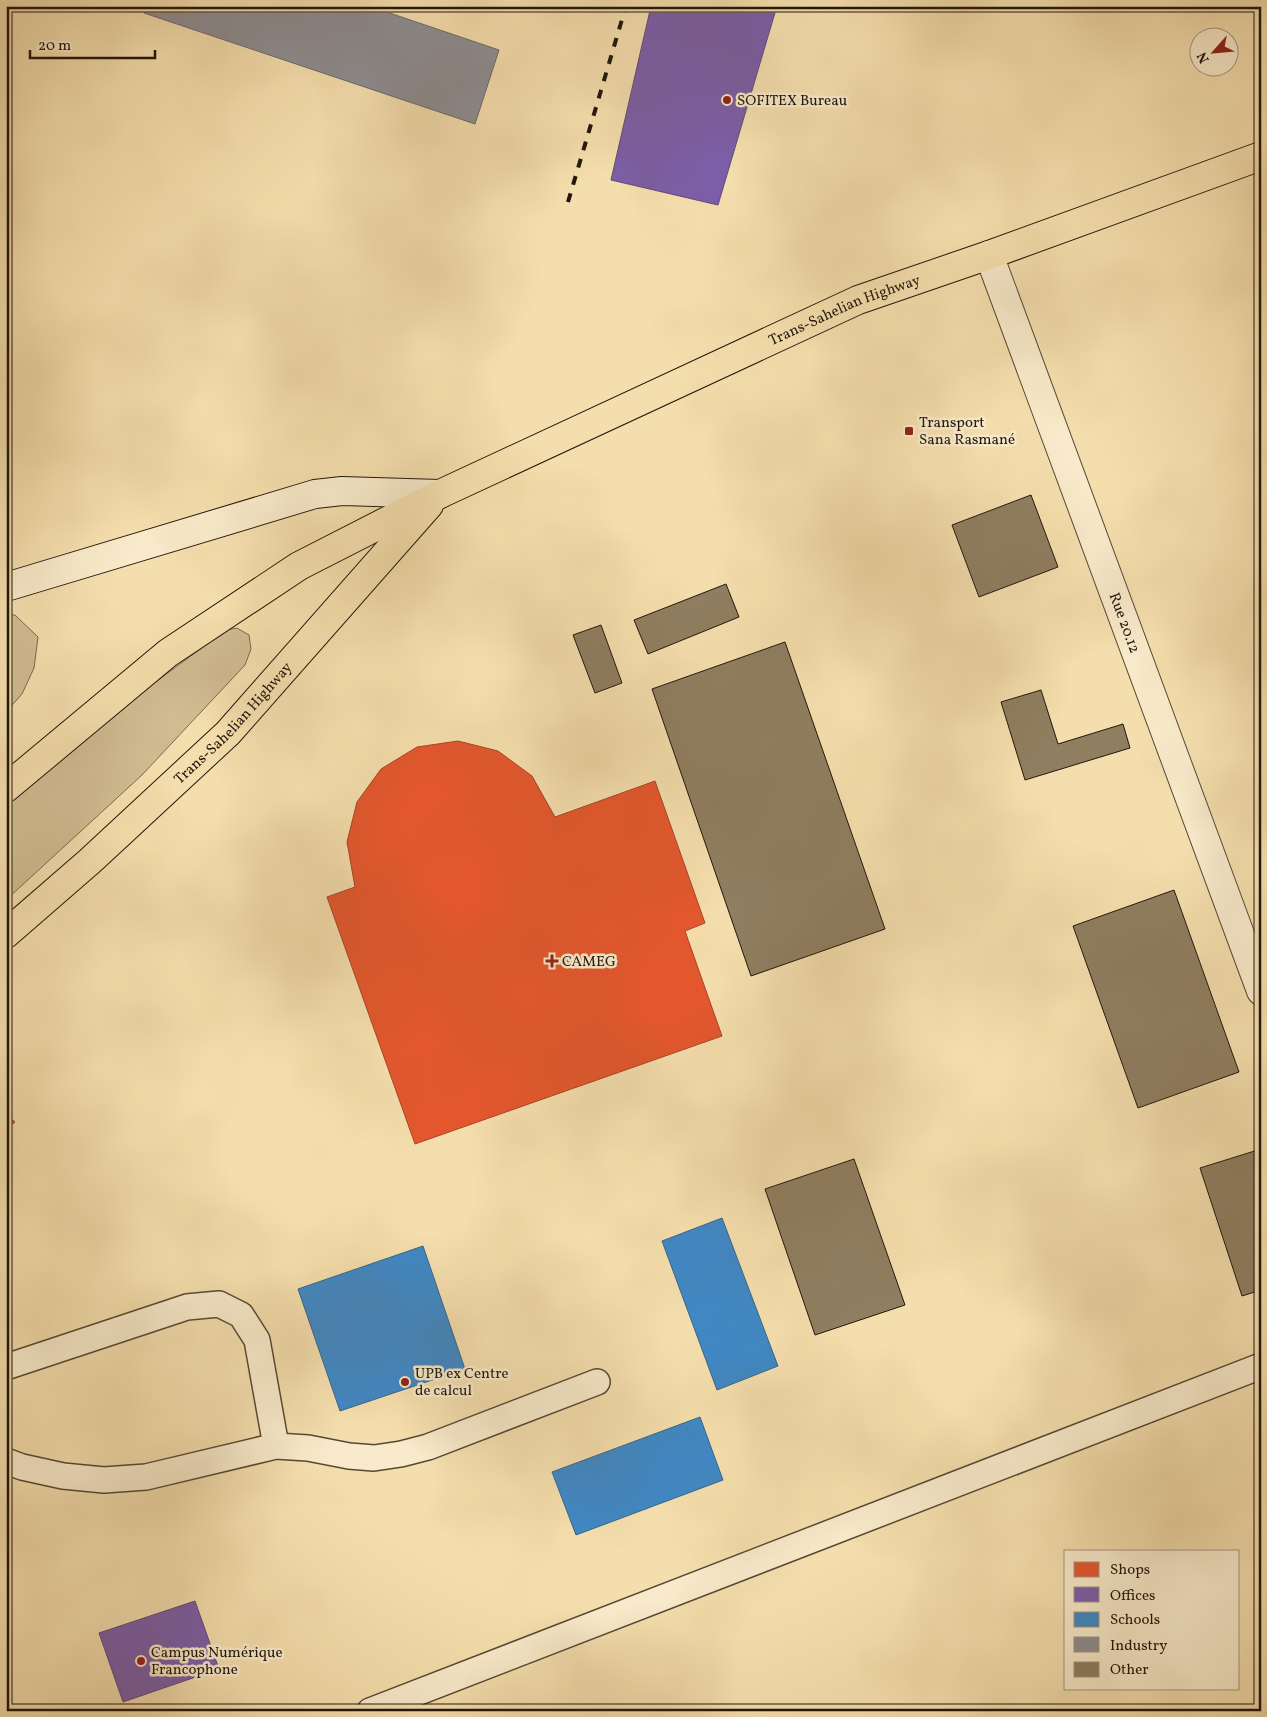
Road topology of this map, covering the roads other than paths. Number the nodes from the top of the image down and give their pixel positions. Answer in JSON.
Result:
{"nodes":[{"id":1,"x":1261,"y":156,"type":"edge"},
{"id":2,"x":989,"y":255,"type":"junction"},
{"id":3,"x":440,"y":494,"type":"junction"},
{"id":4,"x":6,"y":587,"type":"edge"},
{"id":5,"x":6,"y":788,"type":"edge"},
{"id":6,"x":6,"y":934,"type":"edge"},
{"id":7,"x":1261,"y":992,"type":"edge"},
{"id":8,"x":1261,"y":1366,"type":"edge"},
{"id":9,"x":6,"y":1367,"type":"edge"},
{"id":10,"x":597,"y":1382,"type":"dead end"},
{"id":11,"x":276,"y":1446,"type":"junction"},
{"id":12,"x":6,"y":1461,"type":"edge"},
{"id":13,"x":370,"y":1711,"type":"edge"}],
"edges":[{"from":1,"to":2,"type":"highway","name":"Trans-Sahelian Highway"},
{"from":2,"to":3,"type":"highway","name":"Trans-Sahelian Highway"},
{"from":2,"to":7,"type":"street","name":"Rue 20.12"},
{"from":3,"to":4,"type":"street"},
{"from":3,"to":5,"type":"highway","name":"Trans-Sahelian Highway"},
{"from":3,"to":6,"type":"highway","name":"Trans-Sahelian Highway"},
{"from":8,"to":13,"type":"lane"},
{"from":9,"to":11,"type":"lane"},
{"from":10,"to":11,"type":"lane"},
{"from":11,"to":12,"type":"lane"}]}
